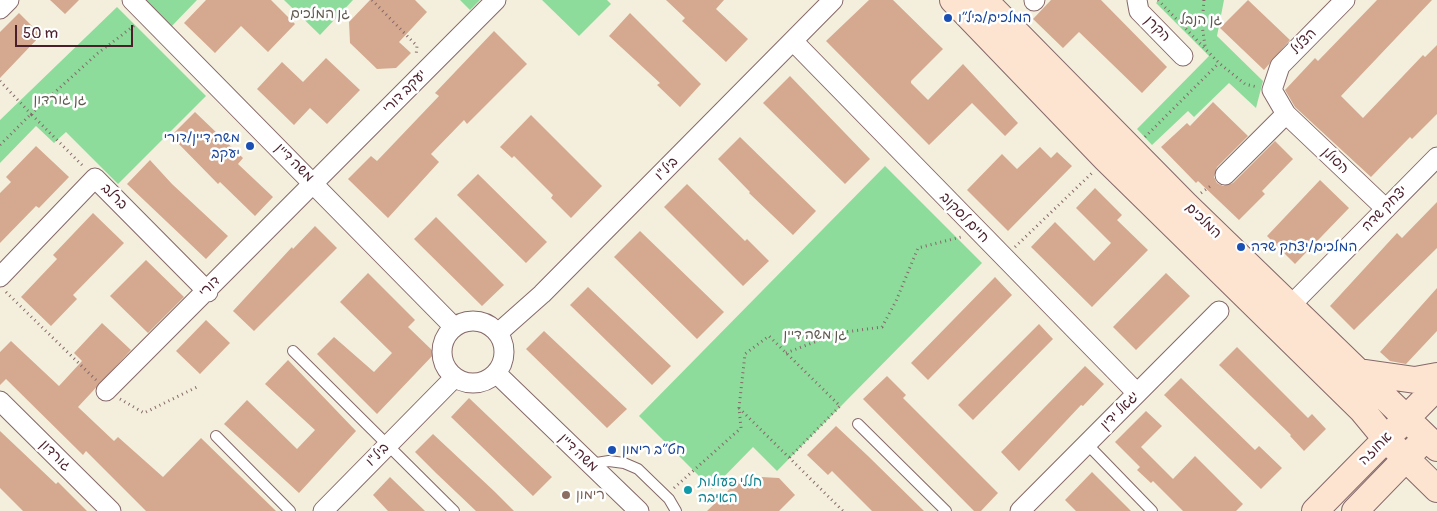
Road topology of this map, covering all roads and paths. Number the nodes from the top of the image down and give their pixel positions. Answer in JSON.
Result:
{"nodes":[{"id":1,"x":9,"y":0,"type":"edge"},
{"id":2,"x":132,"y":0,"type":"edge"},
{"id":3,"x":372,"y":0,"type":"edge"},
{"id":4,"x":496,"y":0,"type":"edge"},
{"id":5,"x":833,"y":0,"type":"edge"},
{"id":6,"x":953,"y":0,"type":"edge"},
{"id":7,"x":984,"y":0,"type":"edge"},
{"id":8,"x":1136,"y":0,"type":"edge"},
{"id":9,"x":1158,"y":0,"type":"edge"},
{"id":10,"x":1204,"y":0,"type":"edge"},
{"id":11,"x":1345,"y":0,"type":"edge"},
{"id":12,"x":0,"y":9,"type":"edge"},
{"id":13,"x":148,"y":16,"type":"junction"},
{"id":14,"x":793,"y":41,"type":"junction"},
{"id":15,"x":1206,"y":48,"type":"junction"},
{"id":16,"x":1184,"y":56,"type":"dead end"},
{"id":17,"x":1218,"y":62,"type":"junction"},
{"id":18,"x":423,"y":73,"type":"junction"},
{"id":19,"x":0,"y":81,"type":"edge"},
{"id":20,"x":1272,"y":90,"type":"junction"},
{"id":21,"x":31,"y":114,"type":"junction"},
{"id":22,"x":1286,"y":114,"type":"junction"},
{"id":23,"x":0,"y":145,"type":"edge"},
{"id":24,"x":1131,"y":150,"type":"junction"},
{"id":25,"x":1437,"y":157,"type":"edge"},
{"id":26,"x":1106,"y":158,"type":"junction"},
{"id":27,"x":1225,"y":175,"type":"joint"},
{"id":28,"x":95,"y":178,"type":"junction"},
{"id":29,"x":314,"y":183,"type":"junction"},
{"id":30,"x":1186,"y":205,"type":"junction"},
{"id":31,"x":1385,"y":208,"type":"junction"},
{"id":32,"x":978,"y":233,"type":"junction"},
{"id":33,"x":1003,"y":258,"type":"junction"},
{"id":34,"x":0,"y":277,"type":"edge"},
{"id":35,"x":0,"y":286,"type":"edge"},
{"id":36,"x":207,"y":291,"type":"junction"},
{"id":37,"x":1290,"y":305,"type":"junction"},
{"id":38,"x":1219,"y":311,"type":"dead end"},
{"id":39,"x":454,"y":327,"type":"junction"},
{"id":40,"x":498,"y":334,"type":"junction"},
{"id":41,"x":294,"y":351,"type":"dead end"},
{"id":42,"x":786,"y":353,"type":"junction"},
{"id":43,"x":1359,"y":372,"type":"junction"},
{"id":44,"x":496,"y":374,"type":"junction"},
{"id":45,"x":1437,"y":376,"type":"edge"},
{"id":46,"x":454,"y":378,"type":"junction"},
{"id":47,"x":199,"y":386,"type":"dead end"},
{"id":48,"x":1437,"y":387,"type":"edge"},
{"id":49,"x":106,"y":391,"type":"junction"},
{"id":50,"x":1137,"y":393,"type":"junction"},
{"id":51,"x":0,"y":401,"type":"edge"},
{"id":52,"x":1355,"y":404,"type":"junction"},
{"id":53,"x":739,"y":408,"type":"junction"},
{"id":54,"x":1406,"y":418,"type":"junction"},
{"id":55,"x":858,"y":424,"type":"dead end"},
{"id":56,"x":216,"y":436,"type":"dead end"},
{"id":57,"x":1434,"y":438,"type":"edge"},
{"id":58,"x":1386,"y":439,"type":"junction"},
{"id":59,"x":1086,"y":444,"type":"junction"},
{"id":60,"x":388,"y":445,"type":"junction"},
{"id":61,"x":789,"y":458,"type":"junction"},
{"id":62,"x":1406,"y":459,"type":"junction"},
{"id":63,"x":590,"y":464,"type":"junction"},
{"id":64,"x":1351,"y":474,"type":"junction"},
{"id":65,"x":1376,"y":489,"type":"junction"},
{"id":66,"x":1437,"y":489,"type":"edge"},
{"id":67,"x":666,"y":496,"type":"junction"},
{"id":68,"x":1437,"y":496,"type":"edge"},
{"id":69,"x":111,"y":511,"type":"edge"},
{"id":70,"x":290,"y":511,"type":"edge"},
{"id":71,"x":323,"y":511,"type":"edge"},
{"id":72,"x":454,"y":511,"type":"edge"},
{"id":73,"x":639,"y":511,"type":"edge"},
{"id":74,"x":676,"y":511,"type":"edge"},
{"id":75,"x":843,"y":511,"type":"edge"},
{"id":76,"x":946,"y":511,"type":"edge"},
{"id":77,"x":1020,"y":511,"type":"edge"},
{"id":78,"x":1152,"y":511,"type":"edge"},
{"id":79,"x":1315,"y":511,"type":"edge"},
{"id":80,"x":1355,"y":511,"type":"edge"}],
"edges":[{"from":1,"to":12,"type":"street"},
{"from":2,"to":13,"type":"street","name":"משה דיין"},
{"from":3,"to":18,"type":"path"},
{"from":4,"to":18,"type":"street","name":"יעקב דורי"},
{"from":5,"to":14,"type":"street","name":"ביל\"ו"},
{"from":6,"to":26,"type":"street","name":"המלכים"},
{"from":7,"to":24,"type":"street","name":"המלכים"},
{"from":8,"to":16,"type":"street","name":"הקרן"},
{"from":9,"to":15,"type":"path"},
{"from":10,"to":15,"type":"path"},
{"from":11,"to":20,"type":"street","name":"הצליל"},
{"from":13,"to":21,"type":"path"},
{"from":13,"to":29,"type":"street","name":"משה דיין"},
{"from":14,"to":32,"type":"street","name":"חיים לסקוב"},
{"from":14,"to":40,"type":"street","name":"ביל\"ו"},
{"from":15,"to":17,"type":"path"},
{"from":17,"to":20,"type":"path"},
{"from":17,"to":24,"type":"path"},
{"from":18,"to":29,"type":"street","name":"יעקב דורי"},
{"from":19,"to":21,"type":"path"},
{"from":20,"to":22,"type":"street","name":"הסולן"},
{"from":21,"to":23,"type":"path"},
{"from":21,"to":28,"type":"path"},
{"from":22,"to":27,"type":"street"},
{"from":22,"to":31,"type":"street","name":"הסולן"},
{"from":24,"to":30,"type":"street","name":"המלכים"},
{"from":25,"to":31,"type":"street","name":"יצחק שדה"},
{"from":26,"to":33,"type":"path"},
{"from":26,"to":52,"type":"street","name":"המלכים"},
{"from":27,"to":30,"type":"path"},
{"from":28,"to":34,"type":"street","name":"ברלב"},
{"from":28,"to":36,"type":"street","name":"ברלב"},
{"from":29,"to":36,"type":"street","name":"דורי"},
{"from":29,"to":39,"type":"street","name":"משה דיין"},
{"from":30,"to":37,"type":"street","name":"המלכים"},
{"from":31,"to":37,"type":"street","name":"יצחק שדה"},
{"from":32,"to":33,"type":"street","name":"חיים לסקוב"},
{"from":32,"to":42,"type":"path"},
{"from":33,"to":50,"type":"street","name":"חיים לסקוב"},
{"from":35,"to":49,"type":"path"},
{"from":36,"to":49,"type":"street","name":"דורי"},
{"from":37,"to":43,"type":"street","name":"המלכים"},
{"from":38,"to":50,"type":"street","name":"יגאל ידין"},
{"from":39,"to":40,"type":"street"},
{"from":39,"to":46,"type":"street"},
{"from":40,"to":44,"type":"street"},
{"from":41,"to":60,"type":"lane"},
{"from":42,"to":53,"type":"path"},
{"from":42,"to":61,"type":"path"},
{"from":43,"to":45,"type":"street"},
{"from":43,"to":54,"type":"street","name":"המלכים"},
{"from":44,"to":46,"type":"street"},
{"from":44,"to":63,"type":"street","name":"משה דיין"},
{"from":46,"to":60,"type":"street","name":"ביל\"ו"},
{"from":47,"to":49,"type":"path"},
{"from":48,"to":54,"type":"street","name":"אחוזה"},
{"from":50,"to":59,"type":"street","name":"יגאל ידין"},
{"from":51,"to":69,"type":"street","name":"גורדון"},
{"from":52,"to":58,"type":"street","name":"המלכים"},
{"from":52,"to":64,"type":"street"},
{"from":53,"to":61,"type":"path"},
{"from":53,"to":67,"type":"path"},
{"from":54,"to":57,"type":"street","name":"המלכים"},
{"from":54,"to":58,"type":"street","name":"אחוזה"},
{"from":55,"to":76,"type":"lane"},
{"from":56,"to":70,"type":"lane"},
{"from":57,"to":62,"type":"street","name":"אחוזה"},
{"from":58,"to":62,"type":"street","name":"המלכים"},
{"from":58,"to":64,"type":"street","name":"אחוזה"},
{"from":59,"to":77,"type":"street","name":"יגאל ידין"},
{"from":59,"to":78,"type":"lane"},
{"from":60,"to":71,"type":"street","name":"ביל\"ו"},
{"from":60,"to":72,"type":"lane"},
{"from":61,"to":75,"type":"path"},
{"from":62,"to":65,"type":"street","name":"אחוזה"},
{"from":62,"to":66,"type":"street","name":"המלכים"},
{"from":63,"to":67,"type":"lane"},
{"from":63,"to":73,"type":"street","name":"משה דיין"},
{"from":64,"to":79,"type":"street","name":"אחוזה"},
{"from":65,"to":68,"type":"street"},
{"from":65,"to":80,"type":"street","name":"אחוזה"},
{"from":67,"to":74,"type":"lane"}]}
